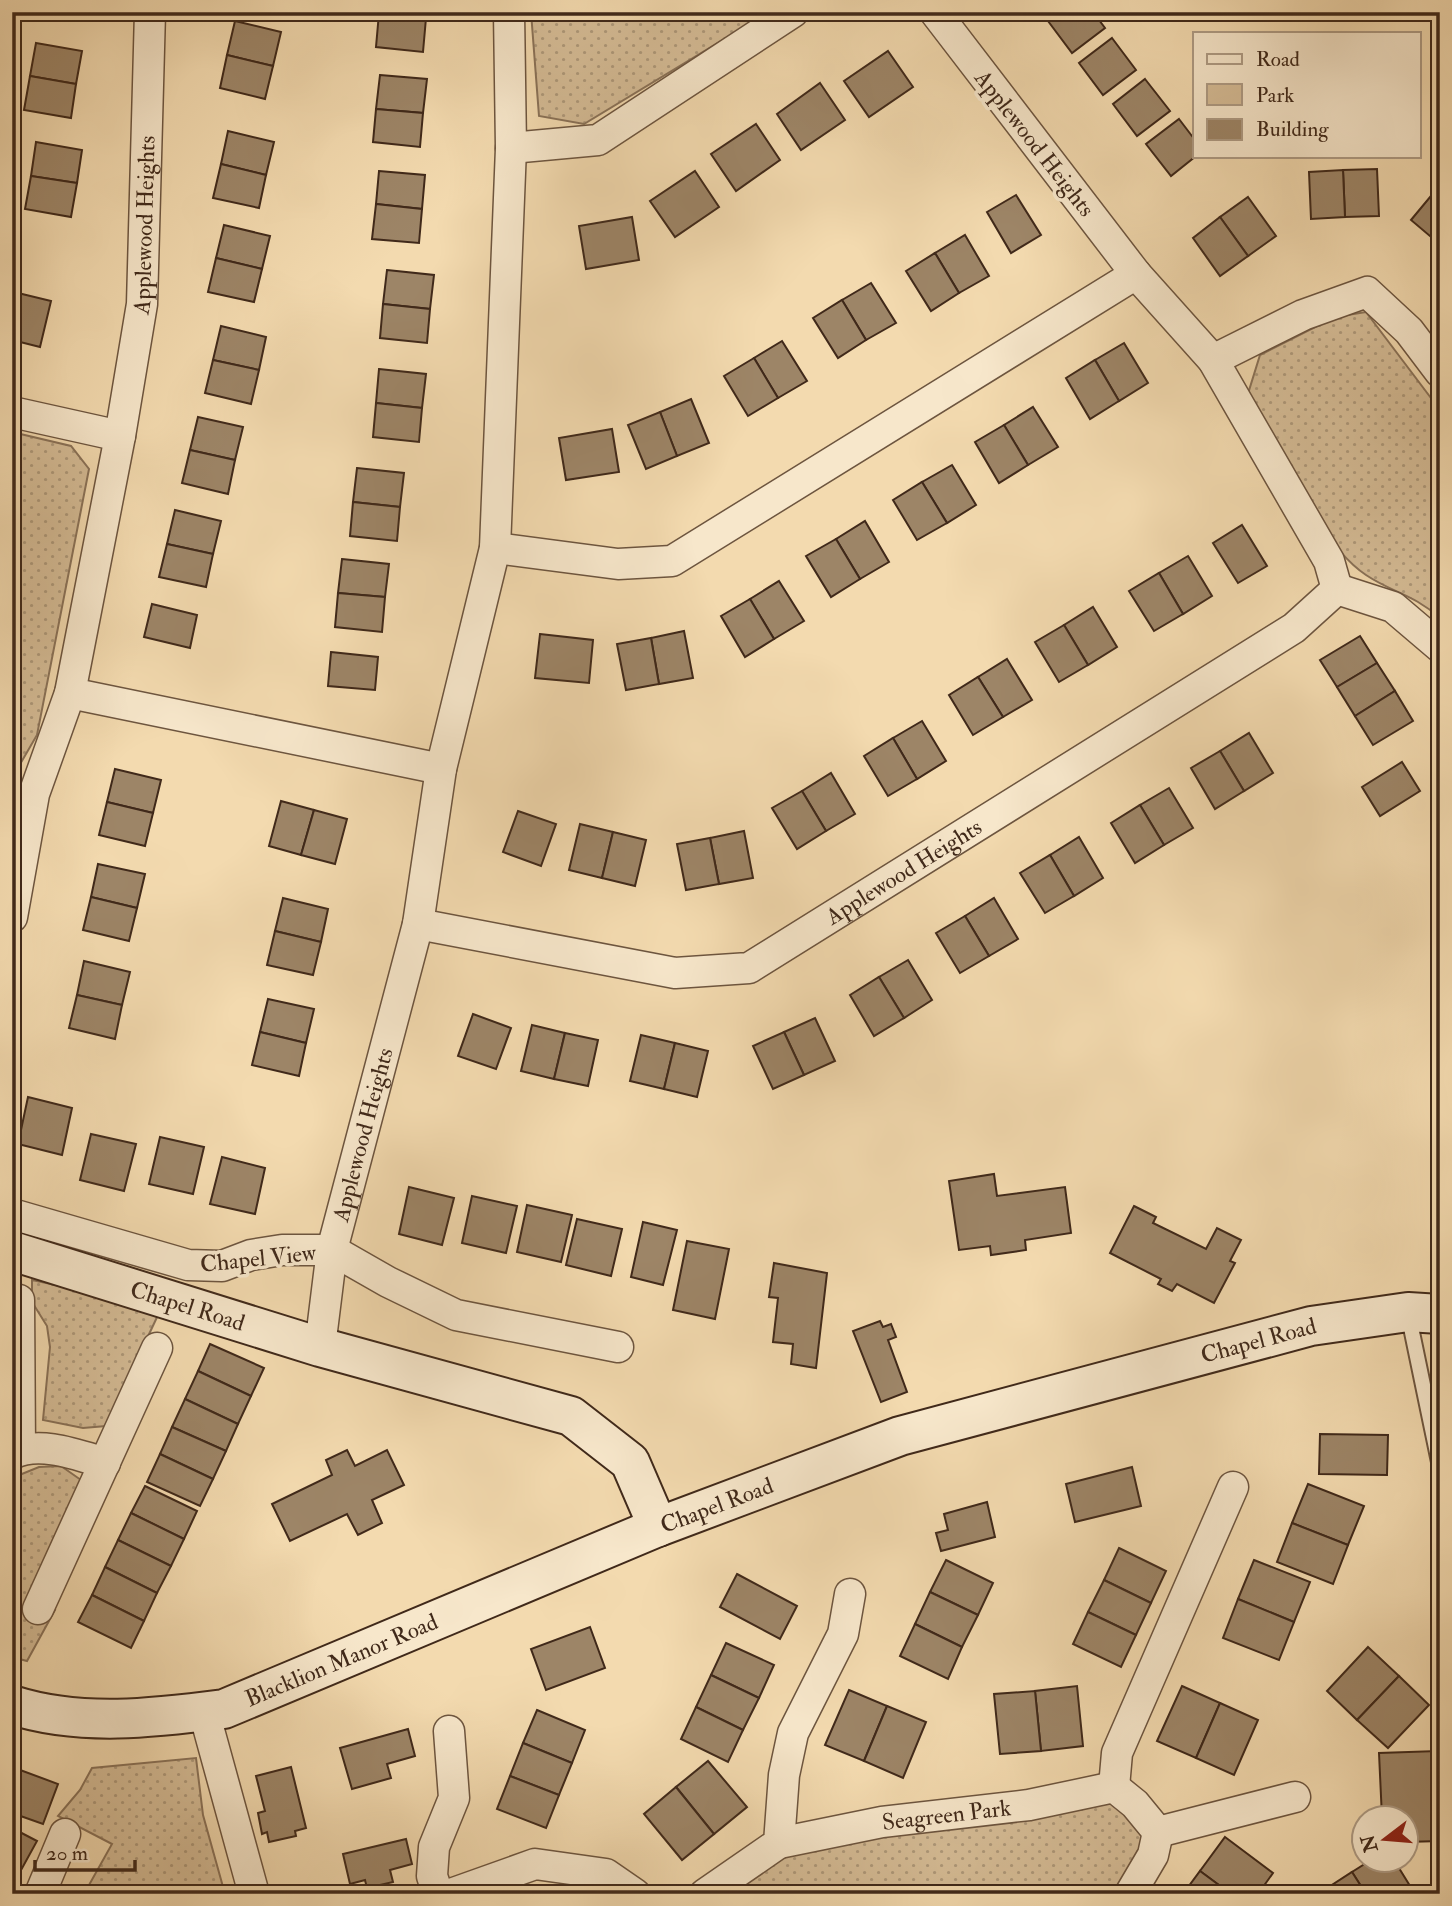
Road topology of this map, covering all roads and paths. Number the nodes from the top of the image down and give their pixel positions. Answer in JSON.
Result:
{"nodes":[{"id":1,"x":150,"y":12,"type":"edge"},
{"id":2,"x":509,"y":12,"type":"edge"},
{"id":3,"x":793,"y":12,"type":"edge"},
{"id":4,"x":935,"y":12,"type":"edge"},
{"id":5,"x":512,"y":148,"type":"junction"},
{"id":6,"x":1136,"y":274,"type":"junction"},
{"id":7,"x":1213,"y":359,"type":"junction"},
{"id":8,"x":1440,"y":372,"type":"edge"},
{"id":9,"x":12,"y":412,"type":"edge"},
{"id":10,"x":120,"y":436,"type":"junction"},
{"id":11,"x":495,"y":548,"type":"junction"},
{"id":12,"x":1337,"y":589,"type":"junction"},
{"id":13,"x":1440,"y":647,"type":"edge"},
{"id":14,"x":70,"y":693,"type":"junction"},
{"id":15,"x":441,"y":769,"type":"junction"},
{"id":16,"x":23,"y":791,"type":"edge"},
{"id":17,"x":12,"y":917,"type":"edge"},
{"id":18,"x":418,"y":924,"type":"junction"},
{"id":19,"x":12,"y":1214,"type":"edge"},
{"id":20,"x":332,"y":1250,"type":"junction"},
{"id":21,"x":12,"y":1251,"type":"edge"},
{"id":22,"x":19,"y":1300,"type":"dead end"},
{"id":23,"x":1424,"y":1313,"type":"edge"},
{"id":24,"x":320,"y":1346,"type":"junction"},
{"id":25,"x":618,"y":1347,"type":"dead end"},
{"id":26,"x":157,"y":1348,"type":"dead end"},
{"id":27,"x":16,"y":1452,"type":"edge"},
{"id":28,"x":105,"y":1463,"type":"junction"},
{"id":29,"x":1440,"y":1467,"type":"edge"},
{"id":30,"x":1233,"y":1487,"type":"dead end"},
{"id":31,"x":658,"y":1527,"type":"junction"},
{"id":32,"x":849,"y":1594,"type":"dead end"},
{"id":33,"x":38,"y":1609,"type":"dead end"},
{"id":34,"x":12,"y":1705,"type":"edge"},
{"id":35,"x":204,"y":1712,"type":"junction"},
{"id":36,"x":449,"y":1731,"type":"dead end"},
{"id":37,"x":1114,"y":1787,"type":"junction"},
{"id":38,"x":1294,"y":1797,"type":"dead end"},
{"id":39,"x":1158,"y":1832,"type":"junction"},
{"id":40,"x":65,"y":1834,"type":"dead end"},
{"id":41,"x":779,"y":1843,"type":"junction"},
{"id":42,"x":40,"y":1894,"type":"edge"},
{"id":43,"x":254,"y":1894,"type":"edge"},
{"id":44,"x":438,"y":1894,"type":"edge"},
{"id":45,"x":451,"y":1894,"type":"edge"},
{"id":46,"x":635,"y":1894,"type":"edge"},
{"id":47,"x":705,"y":1894,"type":"edge"},
{"id":48,"x":1130,"y":1894,"type":"edge"}],
"edges":[{"from":1,"to":10,"type":"street","name":"Applewood Heights"},
{"from":2,"to":5,"type":"street","name":"Applewood Heights"},
{"from":3,"to":5,"type":"street"},
{"from":4,"to":6,"type":"street","name":"Applewood Heights"},
{"from":5,"to":11,"type":"street","name":"Applewood Heights"},
{"from":6,"to":7,"type":"street","name":"Applewood Heights"},
{"from":6,"to":11,"type":"street"},
{"from":7,"to":8,"type":"street"},
{"from":7,"to":12,"type":"street","name":"Applewood Heights"},
{"from":9,"to":10,"type":"street"},
{"from":10,"to":14,"type":"street","name":"Applewood Heights"},
{"from":11,"to":15,"type":"street","name":"Applewood Heights"},
{"from":12,"to":13,"type":"street"},
{"from":12,"to":18,"type":"street","name":"Applewood Heights"},
{"from":14,"to":15,"type":"street"},
{"from":14,"to":16,"type":"street","name":"Applewood Heights"},
{"from":15,"to":18,"type":"street","name":"Applewood Heights"},
{"from":16,"to":17,"type":"street","name":"Applewood Heights"},
{"from":18,"to":20,"type":"street","name":"Applewood Heights"},
{"from":19,"to":20,"type":"street","name":"Chapel View"},
{"from":20,"to":24,"type":"street","name":"Applewood Heights"},
{"from":20,"to":25,"type":"street","name":"Chapel View"},
{"from":21,"to":24,"type":"street","name":"Chapel Road"},
{"from":22,"to":27,"type":"street"},
{"from":23,"to":29,"type":"lane"},
{"from":23,"to":31,"type":"street","name":"Chapel Road"},
{"from":24,"to":31,"type":"street","name":"Chapel Road"},
{"from":26,"to":28,"type":"street"},
{"from":27,"to":28,"type":"street"},
{"from":28,"to":33,"type":"street"},
{"from":30,"to":37,"type":"street"},
{"from":31,"to":35,"type":"street","name":"Blacklion Manor Road"},
{"from":32,"to":41,"type":"street"},
{"from":34,"to":35,"type":"street","name":"Blacklion Manor Road"},
{"from":35,"to":43,"type":"street"},
{"from":36,"to":44,"type":"street"},
{"from":37,"to":39,"type":"street"},
{"from":37,"to":41,"type":"street","name":"Seagreen Park"},
{"from":38,"to":39,"type":"street"},
{"from":39,"to":48,"type":"street"},
{"from":40,"to":42,"type":"street"},
{"from":41,"to":47,"type":"street","name":"Seagreen Park"},
{"from":45,"to":46,"type":"street"}]}
